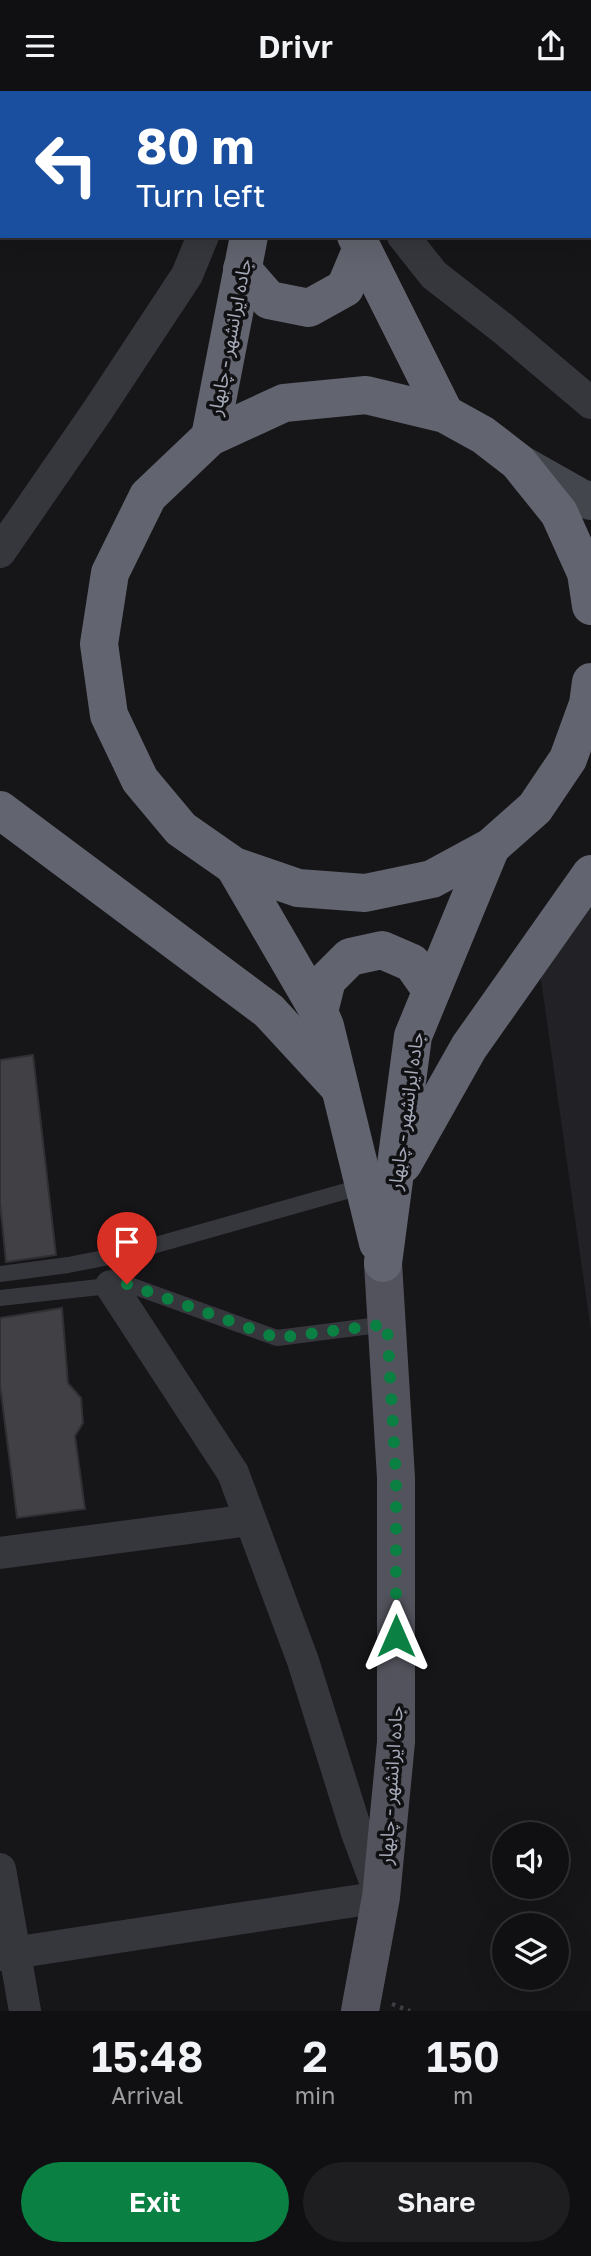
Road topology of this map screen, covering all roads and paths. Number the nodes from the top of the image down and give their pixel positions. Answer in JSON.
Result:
{"nodes":[{"id":1,"x":202,"y":238,"type":"edge"},
{"id":2,"x":405,"y":238,"type":"edge"},
{"id":3,"x":359,"y":243,"type":"edge"},
{"id":4,"x":245,"y":253,"type":"edge"},
{"id":5,"x":591,"y":403,"type":"edge"},
{"id":6,"x":445,"y":414,"type":"junction"},
{"id":7,"x":209,"y":437,"type":"junction"},
{"id":8,"x":518,"y":462,"type":"junction"},
{"id":9,"x":591,"y":501,"type":"edge"},
{"id":10,"x":0,"y":552,"type":"edge"},
{"id":11,"x":591,"y":606,"type":"edge"},
{"id":12,"x":590,"y":696,"type":"edge"},
{"id":13,"x":0,"y":810,"type":"edge"},
{"id":14,"x":491,"y":847,"type":"junction"},
{"id":15,"x":234,"y":866,"type":"junction"},
{"id":16,"x":591,"y":874,"type":"edge"},
{"id":17,"x":431,"y":990,"type":"junction"},
{"id":18,"x":319,"y":1012,"type":"junction"},
{"id":19,"x":340,"y":1087,"type":"junction"},
{"id":20,"x":379,"y":1183,"type":"junction"},
{"id":21,"x":383,"y":1263,"type":"joint"},
{"id":22,"x":0,"y":1273,"type":"edge"},
{"id":23,"x":111,"y":1286,"type":"junction"},
{"id":24,"x":0,"y":1298,"type":"edge"},
{"id":25,"x":387,"y":1324,"type":"junction"},
{"id":26,"x":250,"y":1520,"type":"junction"},
{"id":27,"x":0,"y":1553,"type":"edge"},
{"id":28,"x":0,"y":1869,"type":"edge"},
{"id":29,"x":381,"y":1897,"type":"junction"},
{"id":30,"x":8,"y":1954,"type":"edge"},
{"id":31,"x":25,"y":2011,"type":"edge"},
{"id":32,"x":360,"y":2011,"type":"edge"}],
"edges":[{"from":1,"to":10,"type":"street"},
{"from":2,"to":5,"type":"street"},
{"from":3,"to":4,"type":"highway"},
{"from":3,"to":6,"type":"highway"},
{"from":4,"to":7,"type":"highway","name":"جاده ایرانشهر - چابهار"},
{"from":6,"to":7,"type":"highway"},
{"from":6,"to":8,"type":"highway"},
{"from":7,"to":15,"type":"highway"},
{"from":8,"to":9,"type":"main road"},
{"from":8,"to":11,"type":"highway"},
{"from":12,"to":14,"type":"highway"},
{"from":13,"to":19,"type":"highway"},
{"from":14,"to":15,"type":"highway"},
{"from":14,"to":17,"type":"highway","name":"جاده ایرانشهر - چابهار"},
{"from":15,"to":18,"type":"highway","name":"جاده ایرانشهر - چابهار"},
{"from":16,"to":20,"type":"highway"},
{"from":17,"to":18,"type":"highway"},
{"from":17,"to":20,"type":"highway","name":"جاده ایرانشهر - چابهار"},
{"from":18,"to":19,"type":"highway","name":"جاده ایرانشهر - چابهار"},
{"from":19,"to":20,"type":"highway","name":"جاده ایرانشهر - چابهار"},
{"from":20,"to":21,"type":"highway","name":"جاده ایرانشهر - چابهار"},
{"from":20,"to":22,"type":"lane"},
{"from":21,"to":25,"type":"main road","name":"جاده ایرانشهر - چابهار"},
{"from":23,"to":24,"type":"lane"},
{"from":23,"to":25,"type":"lane"},
{"from":23,"to":26,"type":"street"},
{"from":25,"to":29,"type":"main road","name":"جاده ایرانشهر - چابهار"},
{"from":26,"to":27,"type":"street"},
{"from":26,"to":29,"type":"street"},
{"from":28,"to":30,"type":"street"},
{"from":29,"to":30,"type":"street"},
{"from":29,"to":32,"type":"main road","name":"جاده ایرانشهر - چابهار"},
{"from":30,"to":31,"type":"street"}]}
